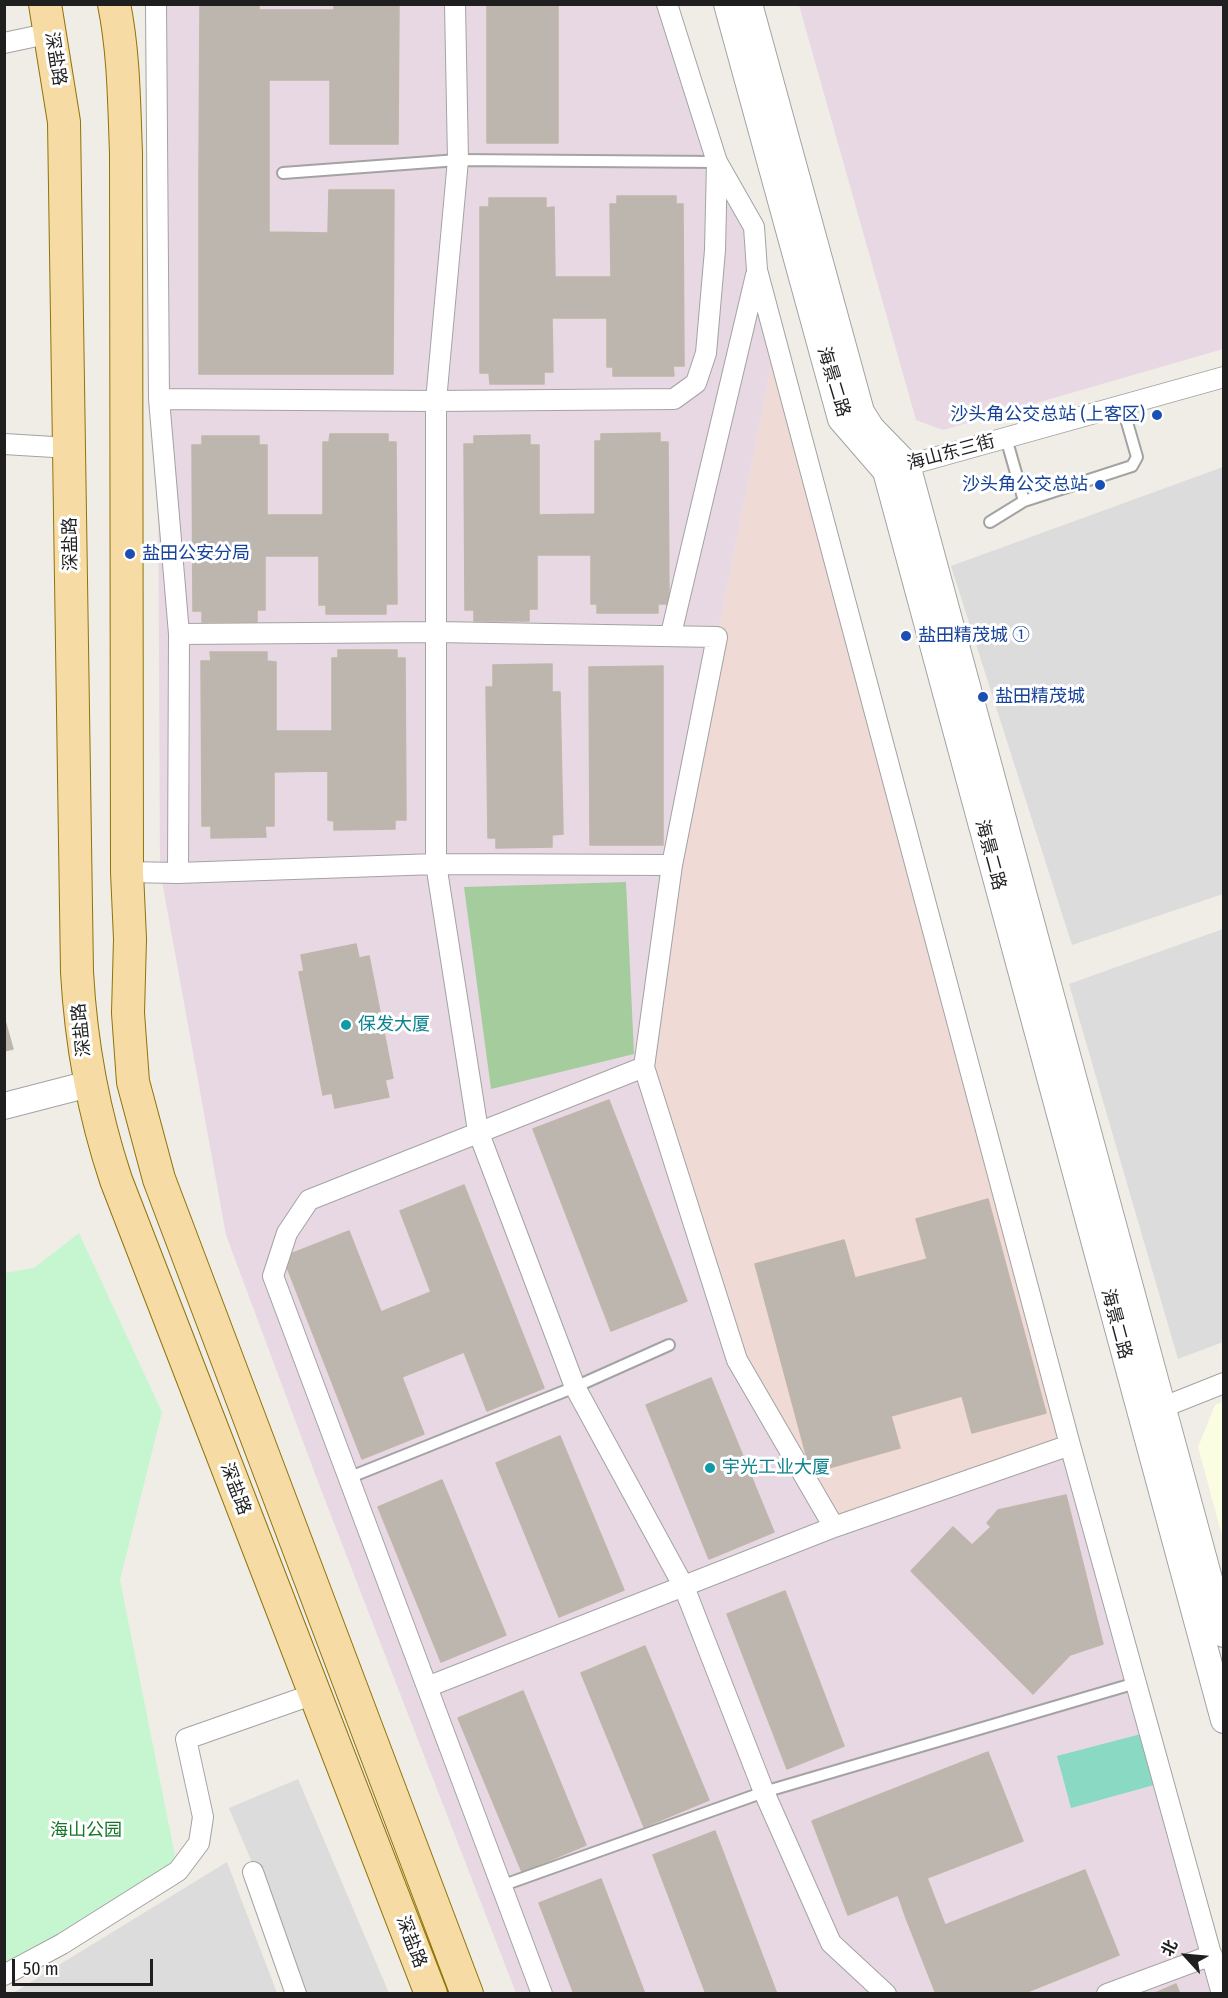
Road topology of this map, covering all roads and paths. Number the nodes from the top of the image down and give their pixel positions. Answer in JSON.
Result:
{"nodes":[{"id":1,"x":114,"y":4,"type":"edge"},
{"id":2,"x":156,"y":4,"type":"edge"},
{"id":3,"x":455,"y":4,"type":"edge"},
{"id":4,"x":667,"y":4,"type":"edge"},
{"id":5,"x":727,"y":4,"type":"edge"},
{"id":6,"x":749,"y":4,"type":"edge"},
{"id":7,"x":48,"y":19,"type":"edge"},
{"id":8,"x":4,"y":43,"type":"edge"},
{"id":9,"x":458,"y":160,"type":"junction"},
{"id":10,"x":717,"y":162,"type":"junction"},
{"id":11,"x":283,"y":172,"type":"dead end"},
{"id":12,"x":757,"y":270,"type":"junction"},
{"id":13,"x":1224,"y":377,"type":"edge"},
{"id":14,"x":159,"y":399,"type":"junction"},
{"id":15,"x":436,"y":401,"type":"junction"},
{"id":16,"x":1122,"y":405,"type":"junction"},
{"id":17,"x":1006,"y":438,"type":"junction"},
{"id":18,"x":4,"y":444,"type":"edge"},
{"id":19,"x":70,"y":448,"type":"junction"},
{"id":20,"x":896,"y":468,"type":"junction"},
{"id":21,"x":1024,"y":501,"type":"junction"},
{"id":22,"x":990,"y":522,"type":"dead end"},
{"id":23,"x":436,"y":632,"type":"junction"},
{"id":24,"x":179,"y":634,"type":"junction"},
{"id":25,"x":671,"y":634,"type":"junction"},
{"id":26,"x":436,"y":864,"type":"junction"},
{"id":27,"x":672,"y":865,"type":"junction"},
{"id":28,"x":127,"y":872,"type":"junction"},
{"id":29,"x":178,"y":873,"type":"junction"},
{"id":30,"x":644,"y":1067,"type":"junction"},
{"id":31,"x":89,"y":1084,"type":"junction"},
{"id":32,"x":4,"y":1106,"type":"edge"},
{"id":33,"x":478,"y":1131,"type":"junction"},
{"id":34,"x":669,"y":1345,"type":"dead end"},
{"id":35,"x":1224,"y":1383,"type":"edge"},
{"id":36,"x":576,"y":1387,"type":"junction"},
{"id":37,"x":1152,"y":1412,"type":"junction"},
{"id":38,"x":1070,"y":1445,"type":"junction"},
{"id":39,"x":348,"y":1478,"type":"junction"},
{"id":40,"x":834,"y":1527,"type":"junction"},
{"id":41,"x":684,"y":1587,"type":"junction"},
{"id":42,"x":1224,"y":1634,"type":"edge"},
{"id":43,"x":1136,"y":1683,"type":"junction"},
{"id":44,"x":427,"y":1687,"type":"junction"},
{"id":45,"x":314,"y":1694,"type":"junction"},
{"id":46,"x":1224,"y":1720,"type":"edge"},
{"id":47,"x":764,"y":1792,"type":"junction"},
{"id":48,"x":253,"y":1872,"type":"dead end"},
{"id":49,"x":501,"y":1886,"type":"junction"},
{"id":50,"x":1212,"y":1955,"type":"junction"},
{"id":51,"x":4,"y":1976,"type":"edge"},
{"id":52,"x":296,"y":1994,"type":"edge"},
{"id":53,"x":431,"y":1994,"type":"edge"},
{"id":54,"x":467,"y":1994,"type":"edge"},
{"id":55,"x":542,"y":1994,"type":"edge"},
{"id":56,"x":886,"y":1994,"type":"edge"},
{"id":57,"x":1107,"y":1994,"type":"edge"},
{"id":58,"x":1222,"y":1994,"type":"edge"}],
"edges":[{"from":1,"to":28,"type":"main road","name":"深盐路"},
{"from":2,"to":14,"type":"street"},
{"from":3,"to":9,"type":"street"},
{"from":4,"to":10,"type":"street"},
{"from":5,"to":20,"type":"street","name":"海景二路"},
{"from":6,"to":20,"type":"street","name":"海景二路"},
{"from":7,"to":8,"type":"street"},
{"from":7,"to":19,"type":"main road","name":"深盐路"},
{"from":9,"to":10,"type":"lane"},
{"from":9,"to":11,"type":"lane"},
{"from":9,"to":15,"type":"street"},
{"from":10,"to":12,"type":"street"},
{"from":10,"to":15,"type":"street"},
{"from":12,"to":25,"type":"street"},
{"from":12,"to":38,"type":"street"},
{"from":13,"to":16,"type":"street","name":"海山东三街"},
{"from":14,"to":15,"type":"street"},
{"from":14,"to":24,"type":"street"},
{"from":15,"to":23,"type":"street"},
{"from":16,"to":17,"type":"street","name":"海山东三街"},
{"from":16,"to":21,"type":"lane"},
{"from":17,"to":20,"type":"street","name":"海山东三街"},
{"from":17,"to":21,"type":"lane"},
{"from":18,"to":19,"type":"street"},
{"from":19,"to":31,"type":"main road","name":"深盐路"},
{"from":20,"to":37,"type":"street","name":"海景二路"},
{"from":21,"to":22,"type":"lane"},
{"from":23,"to":24,"type":"street"},
{"from":23,"to":25,"type":"street"},
{"from":23,"to":26,"type":"street"},
{"from":24,"to":29,"type":"street"},
{"from":25,"to":27,"type":"street"},
{"from":26,"to":27,"type":"street"},
{"from":26,"to":29,"type":"street"},
{"from":26,"to":33,"type":"street"},
{"from":27,"to":30,"type":"street"},
{"from":28,"to":29,"type":"street"},
{"from":28,"to":54,"type":"main road","name":"深盐路"},
{"from":30,"to":33,"type":"street"},
{"from":30,"to":40,"type":"street"},
{"from":31,"to":32,"type":"street"},
{"from":31,"to":45,"type":"main road","name":"深盐路"},
{"from":33,"to":36,"type":"street"},
{"from":33,"to":39,"type":"street"},
{"from":34,"to":36,"type":"lane"},
{"from":35,"to":37,"type":"street"},
{"from":36,"to":39,"type":"lane"},
{"from":36,"to":41,"type":"street"},
{"from":37,"to":42,"type":"street","name":"海景二路"},
{"from":37,"to":46,"type":"street","name":"海景二路"},
{"from":38,"to":40,"type":"street"},
{"from":38,"to":43,"type":"street"},
{"from":39,"to":44,"type":"street"},
{"from":40,"to":41,"type":"street"},
{"from":41,"to":44,"type":"street"},
{"from":41,"to":47,"type":"street"},
{"from":43,"to":47,"type":"lane"},
{"from":43,"to":50,"type":"street"},
{"from":44,"to":49,"type":"street"},
{"from":45,"to":51,"type":"street"},
{"from":45,"to":53,"type":"main road","name":"深盐路"},
{"from":47,"to":49,"type":"lane"},
{"from":47,"to":56,"type":"street"},
{"from":48,"to":52,"type":"street"},
{"from":49,"to":55,"type":"street"},
{"from":50,"to":57,"type":"street"},
{"from":50,"to":58,"type":"street"}]}
